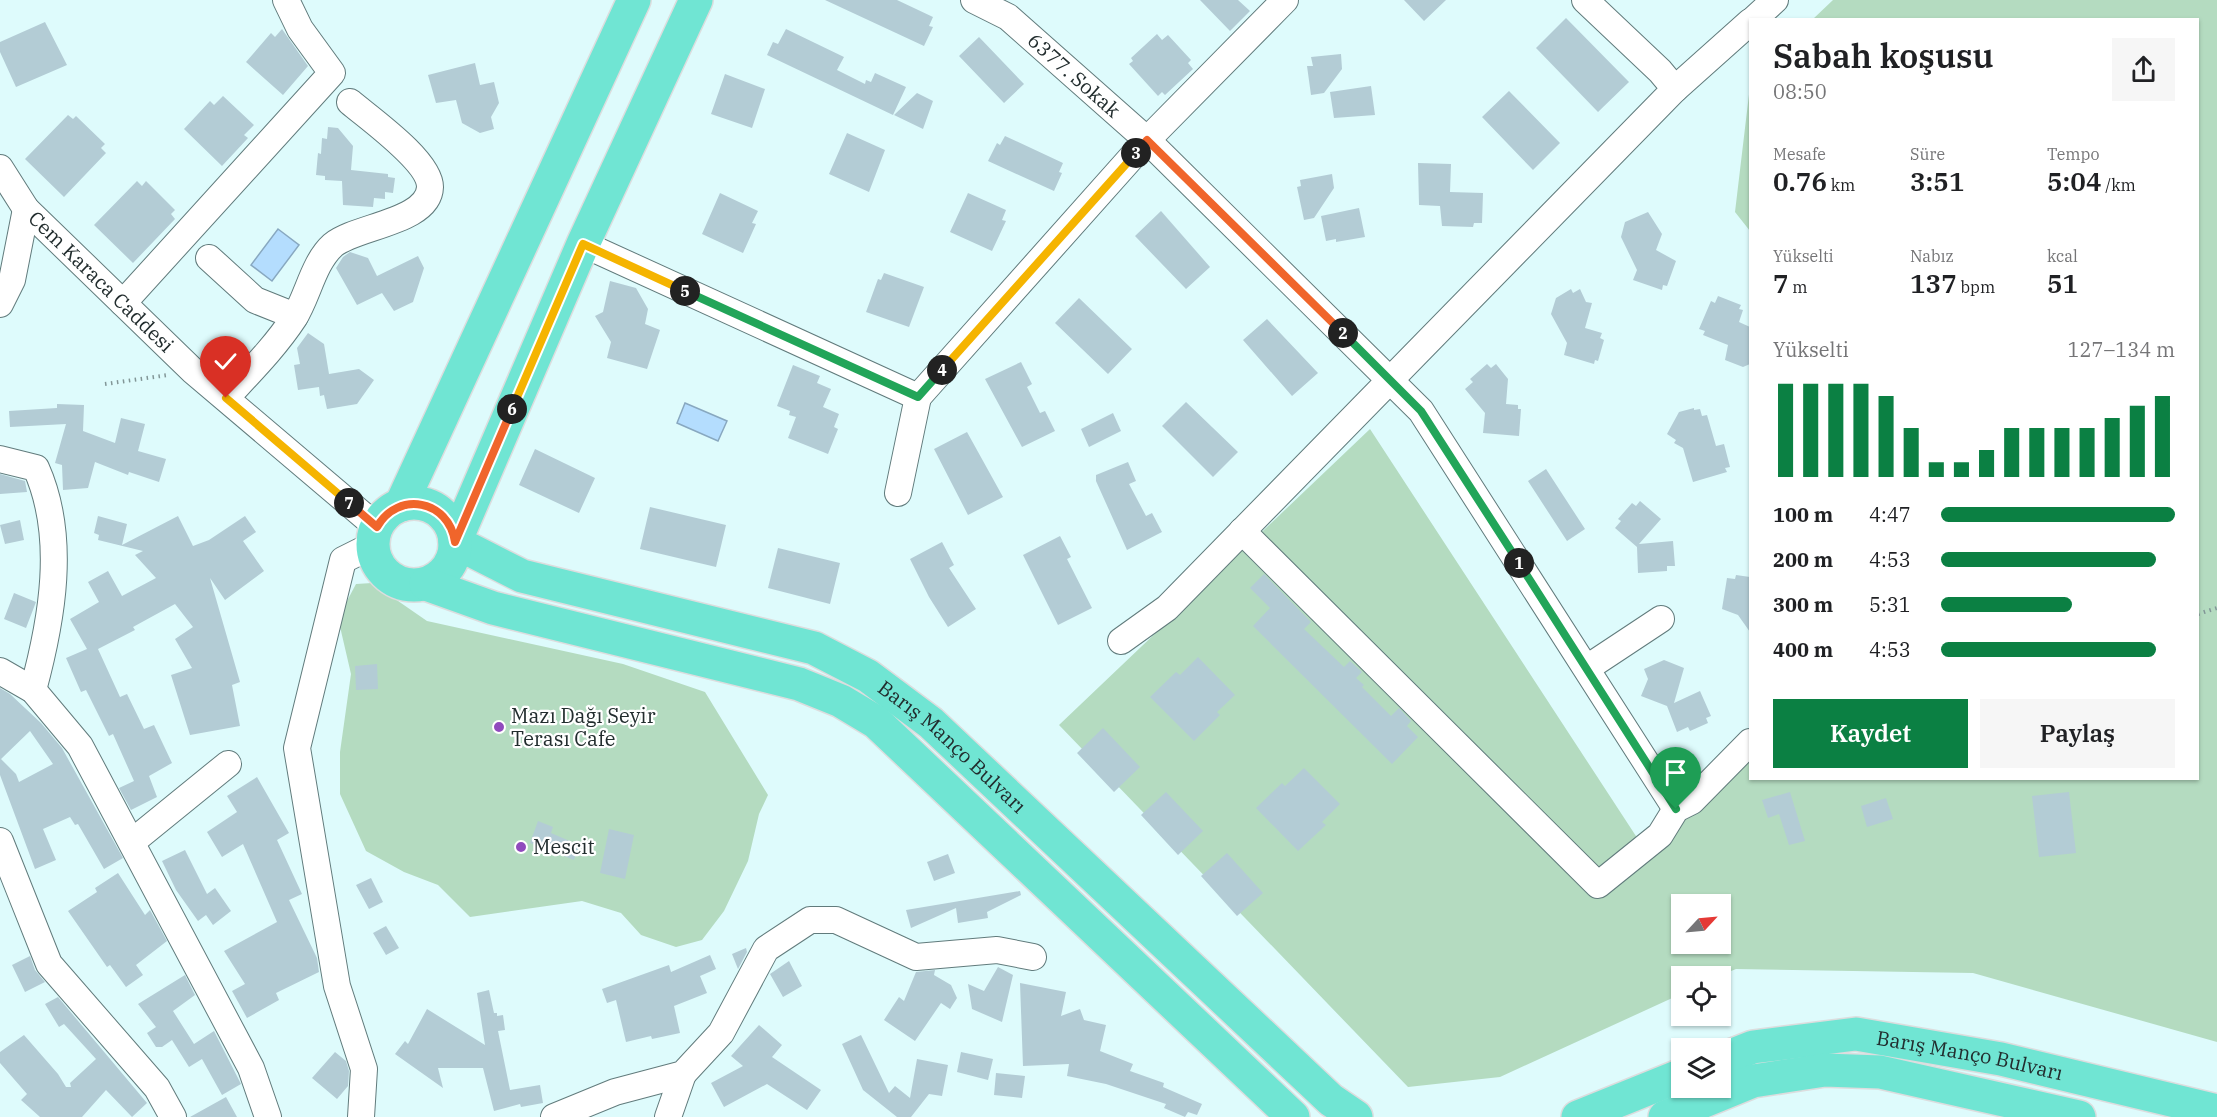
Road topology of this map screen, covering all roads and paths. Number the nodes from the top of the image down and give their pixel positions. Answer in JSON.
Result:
{"nodes":[{"id":1,"x":286,"y":0,"type":"edge"},
{"id":2,"x":634,"y":0,"type":"edge"},
{"id":3,"x":696,"y":0,"type":"edge"},
{"id":4,"x":974,"y":0,"type":"edge"},
{"id":5,"x":1285,"y":0,"type":"edge"},
{"id":6,"x":1586,"y":0,"type":"edge"},
{"id":7,"x":1775,"y":0,"type":"edge"},
{"id":8,"x":1012,"y":9,"type":"edge"},
{"id":9,"x":1755,"y":18,"type":"edge"},
{"id":10,"x":1749,"y":24,"type":"edge"},
{"id":11,"x":1676,"y":89,"type":"junction"},
{"id":12,"x":350,"y":102,"type":"dead end"},
{"id":13,"x":1147,"y":140,"type":"junction"},
{"id":14,"x":0,"y":168,"type":"edge"},
{"id":15,"x":26,"y":209,"type":"junction"},
{"id":16,"x":583,"y":244,"type":"junction"},
{"id":17,"x":209,"y":258,"type":"dead end"},
{"id":18,"x":123,"y":303,"type":"junction"},
{"id":19,"x":0,"y":304,"type":"edge"},
{"id":20,"x":295,"y":316,"type":"junction"},
{"id":21,"x":1390,"y":379,"type":"junction"},
{"id":22,"x":148,"y":380,"type":"dead end"},
{"id":23,"x":105,"y":384,"type":"dead end"},
{"id":24,"x":918,"y":397,"type":"junction"},
{"id":25,"x":226,"y":398,"type":"junction"},
{"id":26,"x":0,"y":459,"type":"edge"},
{"id":27,"x":898,"y":493,"type":"dead end"},
{"id":28,"x":401,"y":505,"type":"junction"},
{"id":29,"x":1242,"y":531,"type":"junction"},
{"id":30,"x":375,"y":536,"type":"junction"},
{"id":31,"x":455,"y":542,"type":"junction"},
{"id":32,"x":426,"y":584,"type":"junction"},
{"id":33,"x":2217,"y":608,"type":"edge"},
{"id":34,"x":2199,"y":614,"type":"edge"},
{"id":35,"x":1661,"y":618,"type":"dead end"},
{"id":36,"x":1120,"y":641,"type":"dead end"},
{"id":37,"x":1587,"y":668,"type":"junction"},
{"id":38,"x":0,"y":670,"type":"edge"},
{"id":39,"x":33,"y":690,"type":"junction"},
{"id":40,"x":1749,"y":743,"type":"edge"},
{"id":41,"x":228,"y":764,"type":"dead end"},
{"id":42,"x":1676,"y":809,"type":"junction"},
{"id":43,"x":0,"y":841,"type":"edge"},
{"id":44,"x":132,"y":842,"type":"junction"},
{"id":45,"x":1033,"y":957,"type":"dead end"},
{"id":46,"x":1731,"y":1056,"type":"edge"},
{"id":47,"x":683,"y":1074,"type":"junction"},
{"id":48,"x":1671,"y":1079,"type":"edge"},
{"id":49,"x":2217,"y":1111,"type":"edge"},
{"id":50,"x":173,"y":1117,"type":"edge"},
{"id":51,"x":268,"y":1117,"type":"edge"},
{"id":52,"x":361,"y":1117,"type":"edge"},
{"id":53,"x":554,"y":1117,"type":"edge"},
{"id":54,"x":668,"y":1117,"type":"edge"},
{"id":55,"x":1293,"y":1117,"type":"edge"},
{"id":56,"x":1356,"y":1117,"type":"edge"},
{"id":57,"x":1578,"y":1117,"type":"edge"},
{"id":58,"x":1665,"y":1117,"type":"edge"},
{"id":59,"x":2079,"y":1117,"type":"edge"}],
"edges":[{"from":1,"to":18,"type":"street"},
{"from":2,"to":28,"type":"main road"},
{"from":3,"to":16,"type":"main road"},
{"from":4,"to":8,"type":"street","name":"6377. Sokak"},
{"from":5,"to":13,"type":"street"},
{"from":6,"to":11,"type":"street"},
{"from":7,"to":9,"type":"street"},
{"from":8,"to":13,"type":"street","name":"6377. Sokak"},
{"from":10,"to":11,"type":"street"},
{"from":11,"to":21,"type":"street"},
{"from":12,"to":20,"type":"street"},
{"from":13,"to":21,"type":"street","name":"6377. Sokak"},
{"from":13,"to":24,"type":"street"},
{"from":14,"to":15,"type":"street","name":"Cem Karaca Caddesi"},
{"from":15,"to":18,"type":"street","name":"Cem Karaca Caddesi"},
{"from":15,"to":19,"type":"street"},
{"from":16,"to":24,"type":"street"},
{"from":16,"to":31,"type":"main road"},
{"from":17,"to":20,"type":"street"},
{"from":18,"to":25,"type":"street","name":"Cem Karaca Caddesi"},
{"from":20,"to":25,"type":"street"},
{"from":21,"to":29,"type":"street"},
{"from":21,"to":37,"type":"street","name":"6377. Sokak"},
{"from":22,"to":23,"type":"path"},
{"from":24,"to":27,"type":"street"},
{"from":25,"to":30,"type":"street","name":"Cem Karaca Caddesi"},
{"from":26,"to":39,"type":"street"},
{"from":28,"to":30,"type":"main road"},
{"from":28,"to":31,"type":"main road"},
{"from":29,"to":36,"type":"street"},
{"from":29,"to":42,"type":"street"},
{"from":30,"to":32,"type":"main road"},
{"from":30,"to":52,"type":"street"},
{"from":31,"to":32,"type":"main road"},
{"from":31,"to":56,"type":"main road","name":"Barış Manço Bulvarı"},
{"from":32,"to":55,"type":"main road","name":"Barış Manço Bulvarı"},
{"from":33,"to":34,"type":"path"},
{"from":35,"to":37,"type":"street"},
{"from":37,"to":42,"type":"street","name":"6377. Sokak"},
{"from":38,"to":39,"type":"street"},
{"from":39,"to":44,"type":"street"},
{"from":40,"to":42,"type":"street"},
{"from":41,"to":44,"type":"street"},
{"from":43,"to":50,"type":"street"},
{"from":44,"to":51,"type":"street"},
{"from":45,"to":47,"type":"street"},
{"from":46,"to":49,"type":"main road","name":"Barış Manço Bulvarı"},
{"from":47,"to":53,"type":"street"},
{"from":47,"to":54,"type":"street"},
{"from":48,"to":57,"type":"main road"},
{"from":58,"to":59,"type":"main road","name":"Barış Manço Bulvarı"}]}
